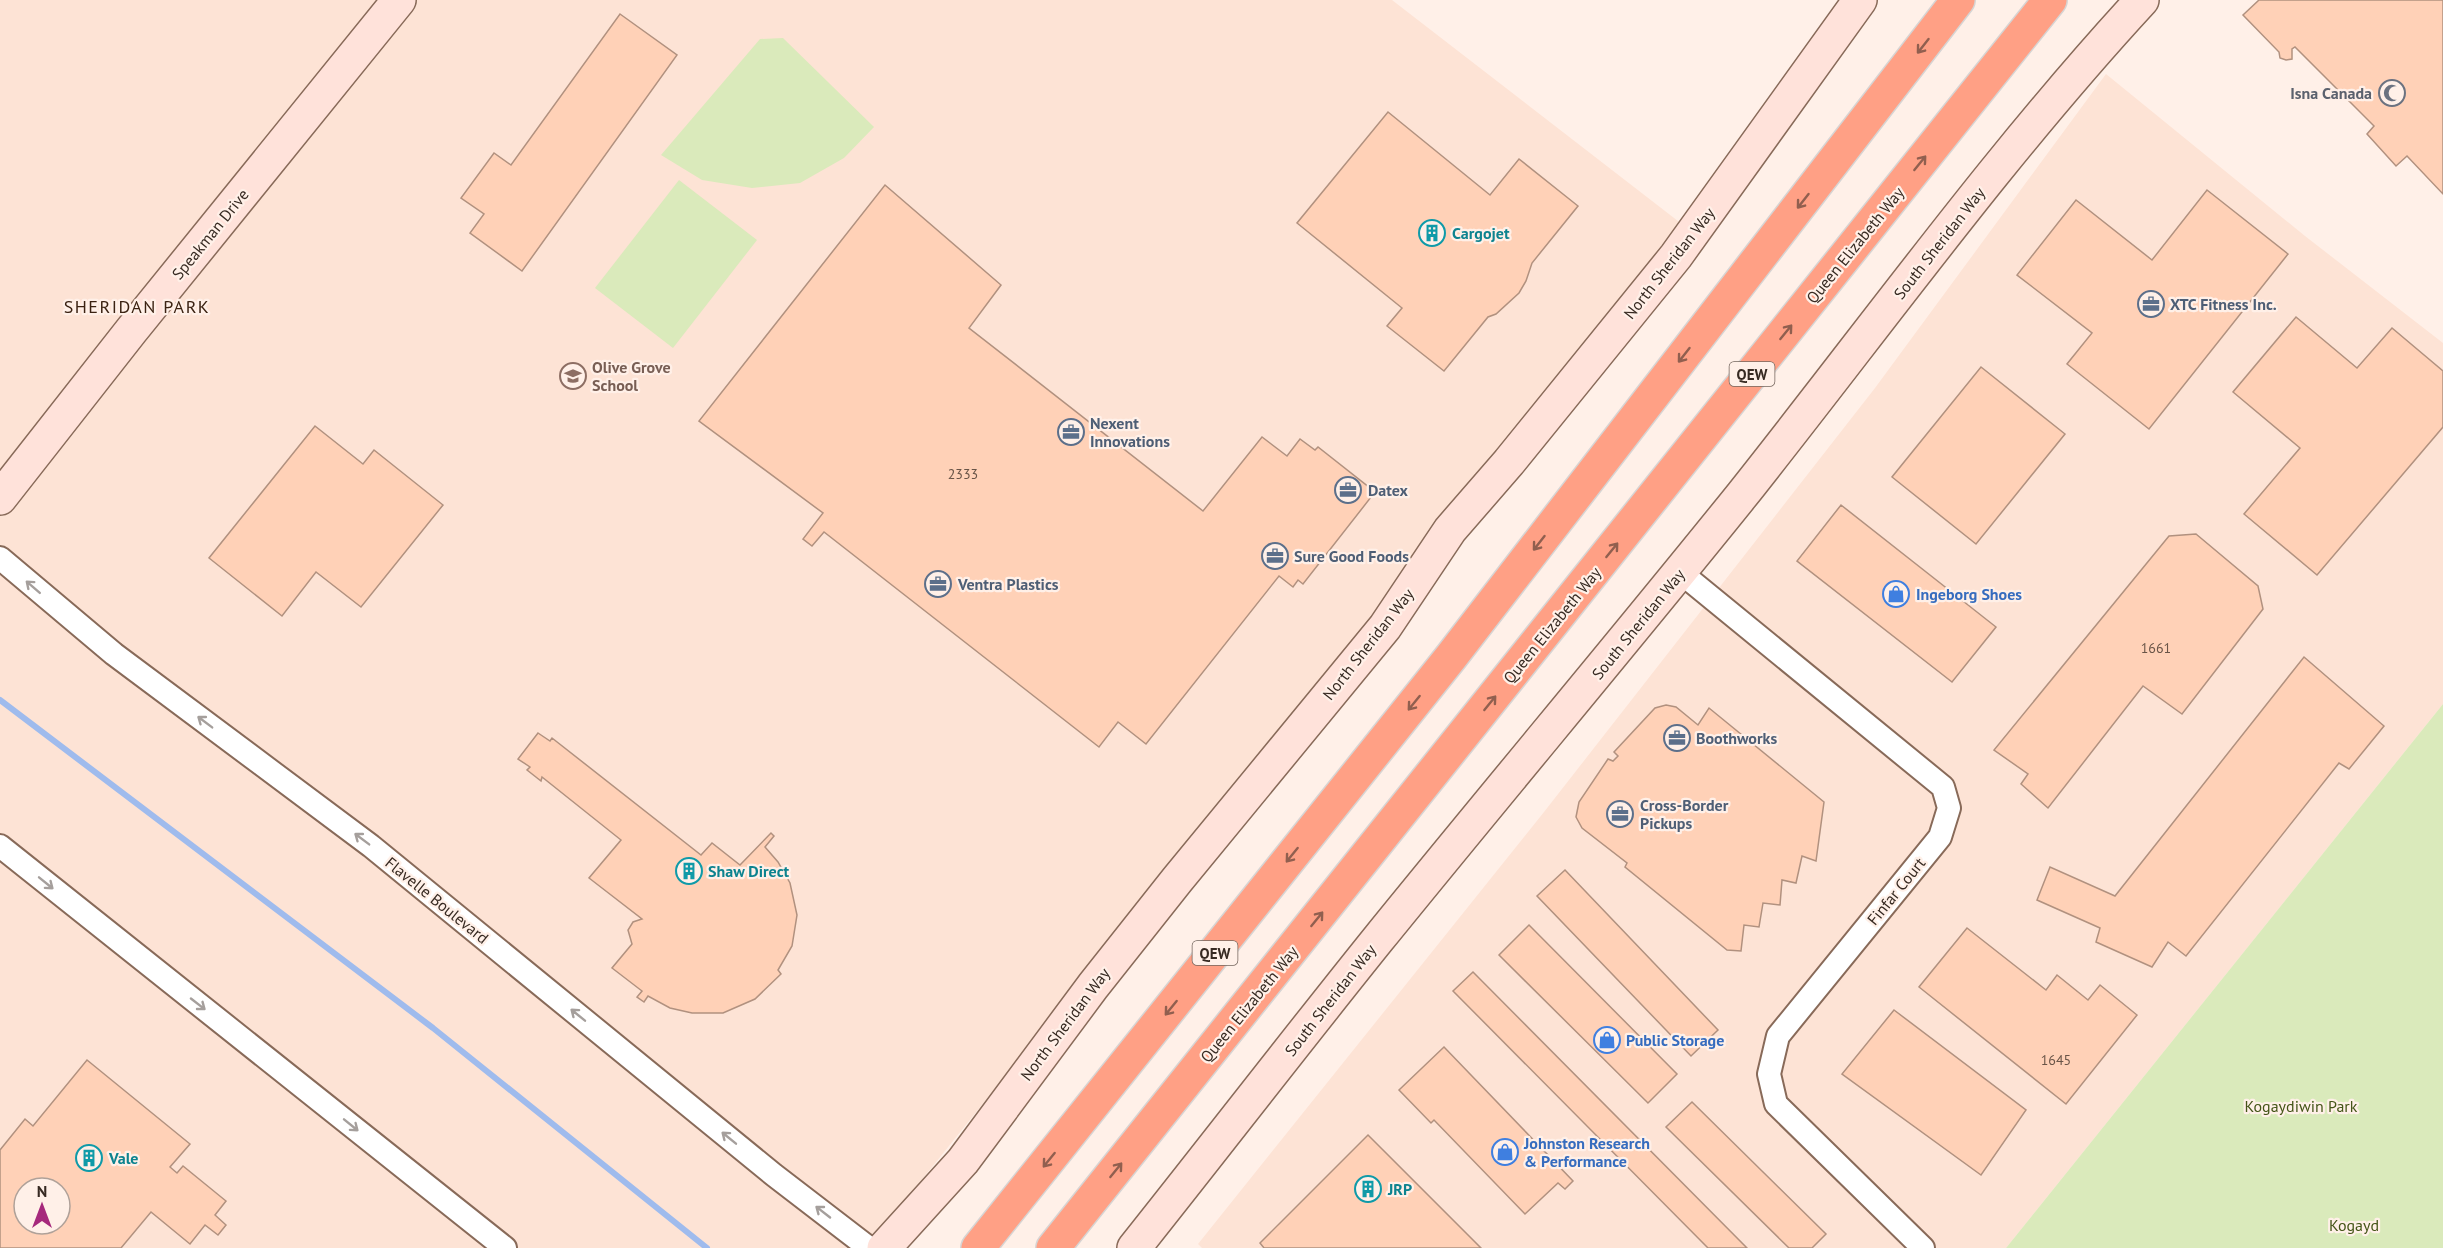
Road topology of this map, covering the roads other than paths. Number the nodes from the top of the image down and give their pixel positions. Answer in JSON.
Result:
{"nodes":[{"id":1,"x":399,"y":0,"type":"edge"},
{"id":2,"x":1860,"y":0,"type":"edge"},
{"id":3,"x":1958,"y":0,"type":"edge"},
{"id":4,"x":2050,"y":0,"type":"edge"},
{"id":5,"x":2142,"y":0,"type":"edge"},
{"id":6,"x":0,"y":498,"type":"edge"},
{"id":7,"x":0,"y":558,"type":"edge"},
{"id":8,"x":1680,"y":573,"type":"junction"},
{"id":9,"x":0,"y":846,"type":"edge"},
{"id":10,"x":505,"y":1248,"type":"edge"},
{"id":11,"x":869,"y":1248,"type":"edge"},
{"id":12,"x":884,"y":1248,"type":"edge"},
{"id":13,"x":978,"y":1248,"type":"edge"},
{"id":14,"x":1053,"y":1248,"type":"edge"},
{"id":15,"x":1134,"y":1248,"type":"edge"},
{"id":16,"x":1923,"y":1248,"type":"edge"}],
"edges":[{"from":1,"to":6,"type":"street","name":"Speakman Drive"},
{"from":2,"to":12,"type":"street","name":"North Sheridan Way"},
{"from":3,"to":13,"type":"highway","number":"QEW","one_way":true},
{"from":14,"to":4,"type":"highway","name":"Queen Elizabeth Way","number":"QEW","one_way":true},
{"from":5,"to":8,"type":"street","name":"South Sheridan Way"},
{"from":11,"to":7,"type":"street","name":"Flavelle Boulevard","one_way":true},
{"from":8,"to":15,"type":"street","name":"South Sheridan Way"},
{"from":8,"to":16,"type":"street","name":"Finfar Court"},
{"from":9,"to":10,"type":"street","one_way":true}]}
